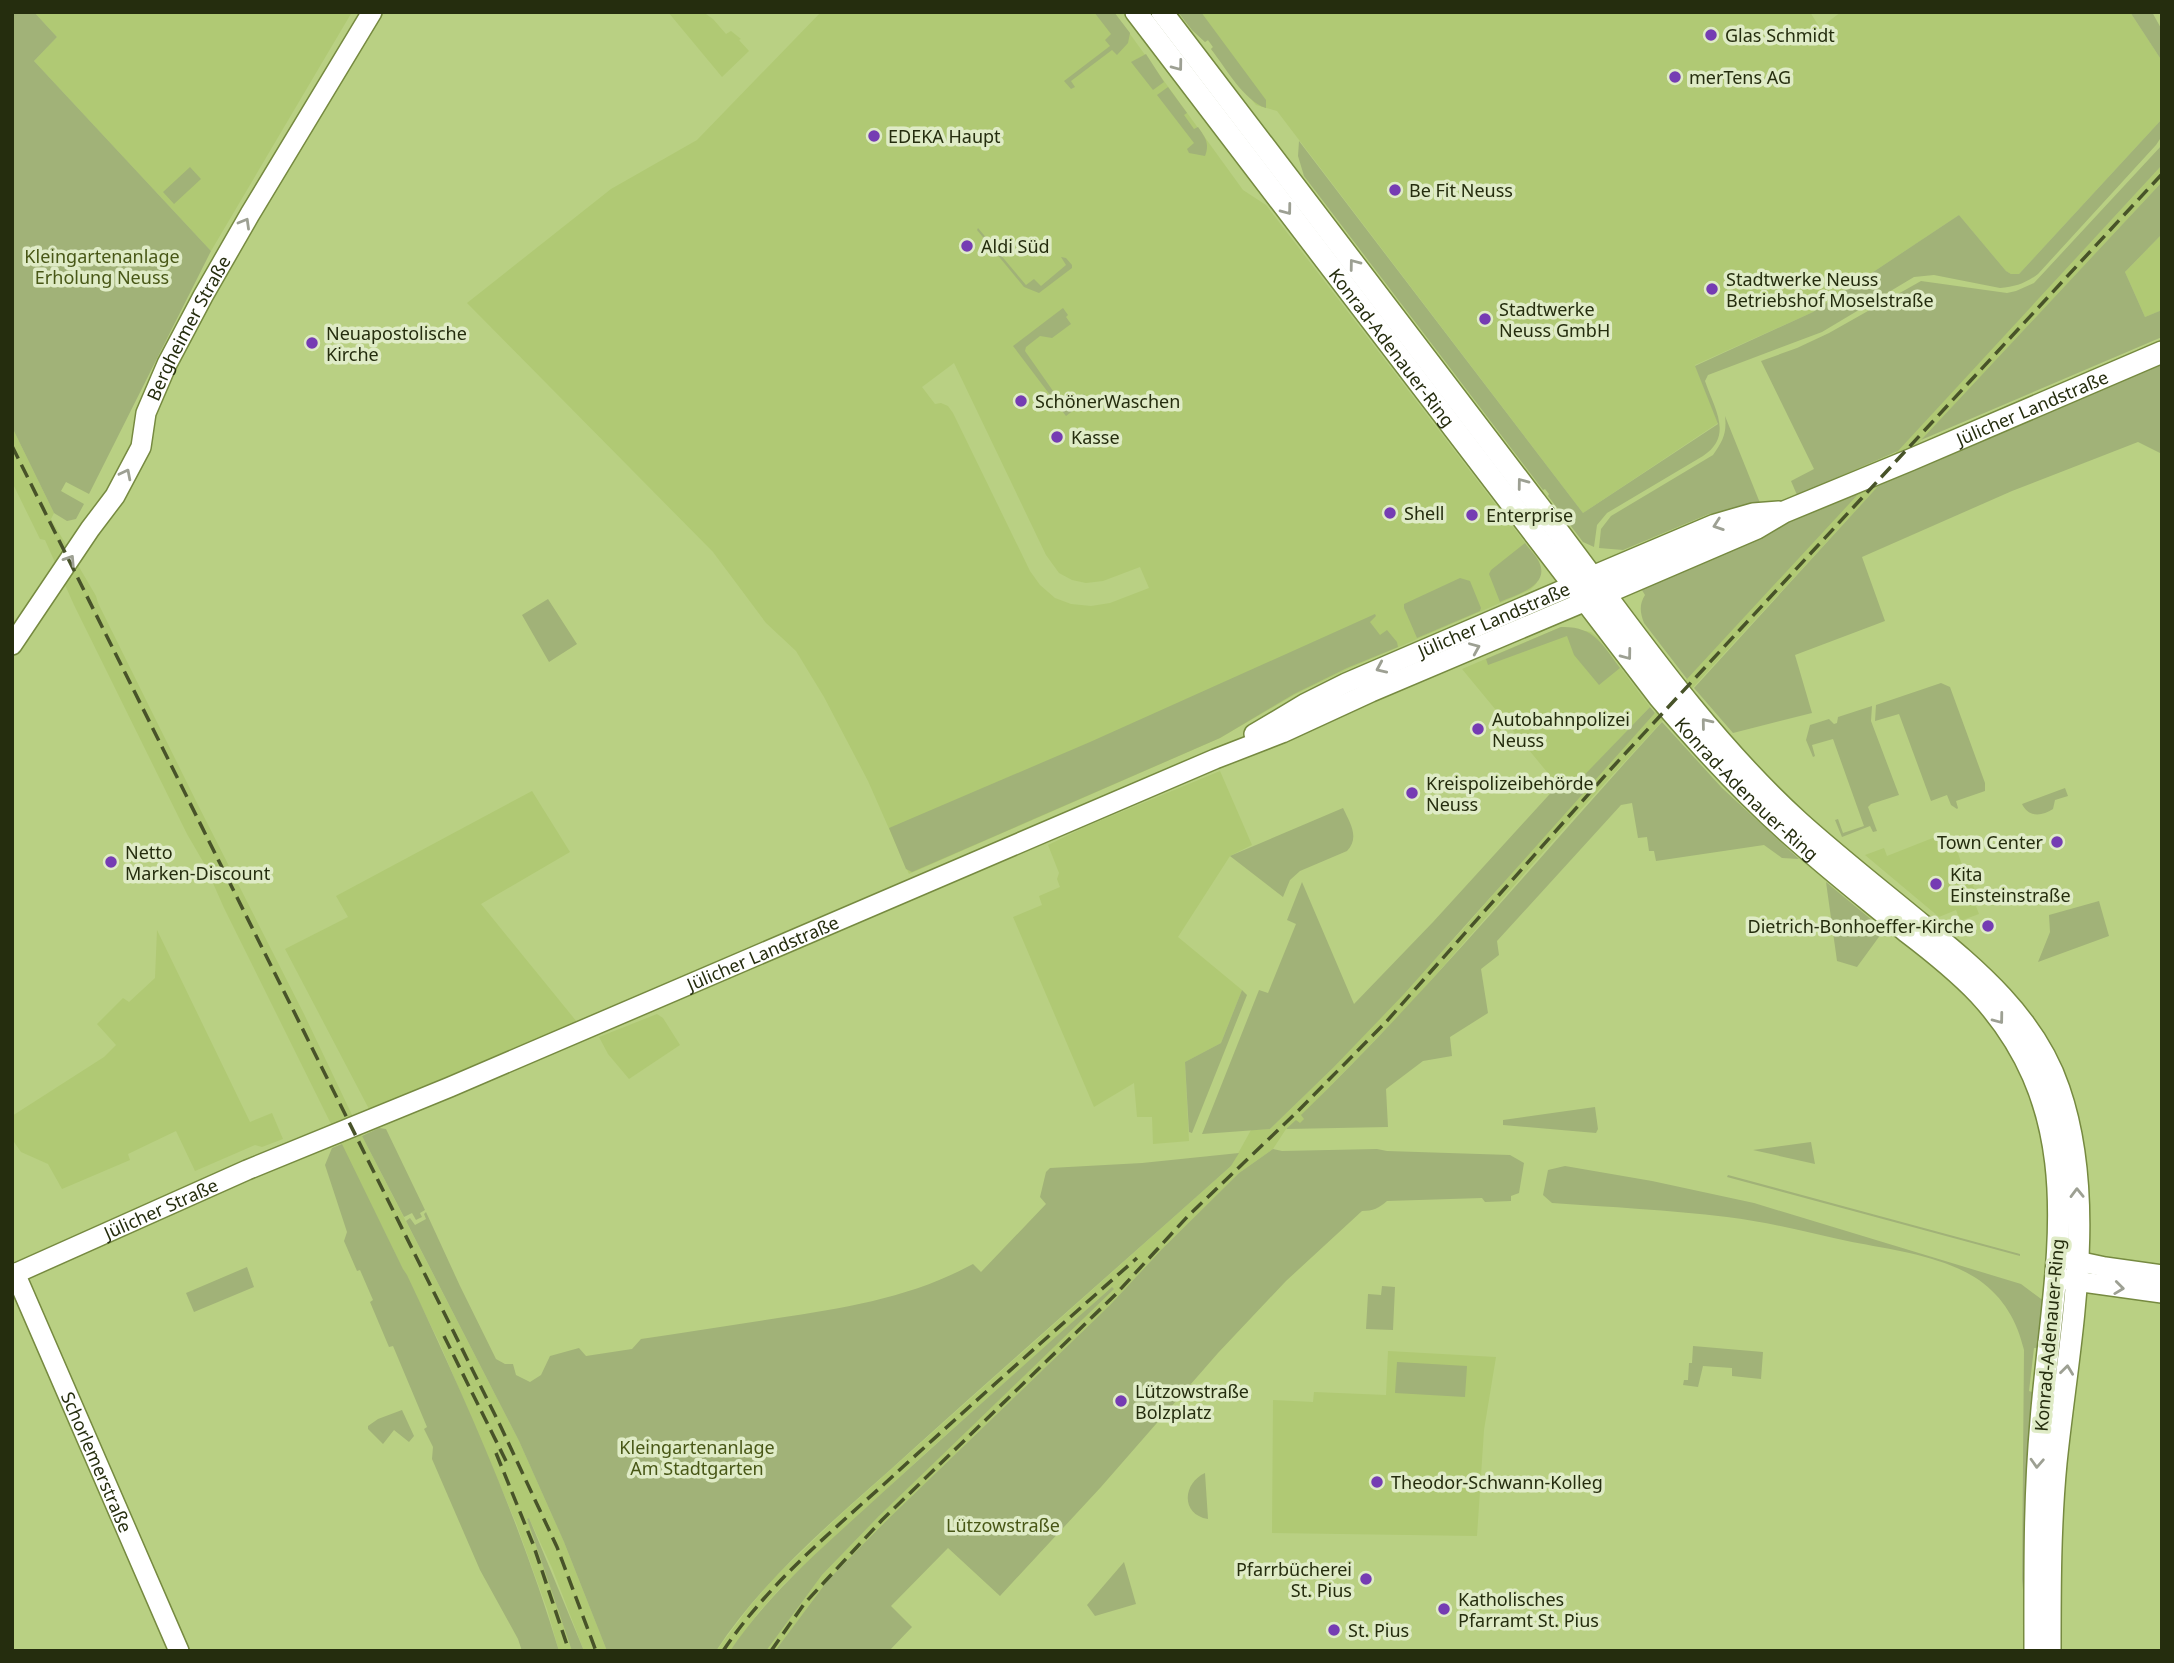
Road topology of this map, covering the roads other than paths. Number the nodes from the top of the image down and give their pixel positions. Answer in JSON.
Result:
{"nodes":[{"id":1,"x":372,"y":12,"type":"edge"},
{"id":2,"x":1136,"y":12,"type":"edge"},
{"id":3,"x":1162,"y":12,"type":"edge"},
{"id":4,"x":2162,"y":352,"type":"edge"},
{"id":5,"x":1590,"y":589,"type":"junction"},
{"id":6,"x":12,"y":645,"type":"edge"},
{"id":7,"x":309,"y":1145,"type":"joint"},
{"id":8,"x":2067,"y":1269,"type":"junction"},
{"id":9,"x":14,"y":1274,"type":"edge"},
{"id":10,"x":2162,"y":1275,"type":"edge"},
{"id":11,"x":2162,"y":1293,"type":"edge"},
{"id":12,"x":179,"y":1651,"type":"edge"},
{"id":13,"x":2035,"y":1651,"type":"edge"},
{"id":14,"x":2050,"y":1651,"type":"edge"}],
"edges":[{"from":6,"to":1,"type":"main road","name":"Bergheimer Straße","one_way":true},
{"from":2,"to":5,"type":"main road","name":"Konrad-Adenauer-Ring","one_way":true},
{"from":5,"to":3,"type":"main road","name":"Konrad-Adenauer-Ring","one_way":true},
{"from":4,"to":5,"type":"main road","name":"Jülicher Landstraße"},
{"from":5,"to":7,"type":"main road","name":"Jülicher Landstraße"},
{"from":5,"to":8,"type":"main road","name":"Konrad-Adenauer-Ring"},
{"from":7,"to":9,"type":"main road","name":"Jülicher Straße"},
{"from":8,"to":10,"type":"main road"},
{"from":8,"to":11,"type":"main road","one_way":true},
{"from":8,"to":13,"type":"main road","name":"Konrad-Adenauer-Ring","one_way":true},
{"from":14,"to":8,"type":"main road","name":"Konrad-Adenauer-Ring","one_way":true},
{"from":9,"to":12,"type":"main road","name":"Schorlemerstraße"}]}
